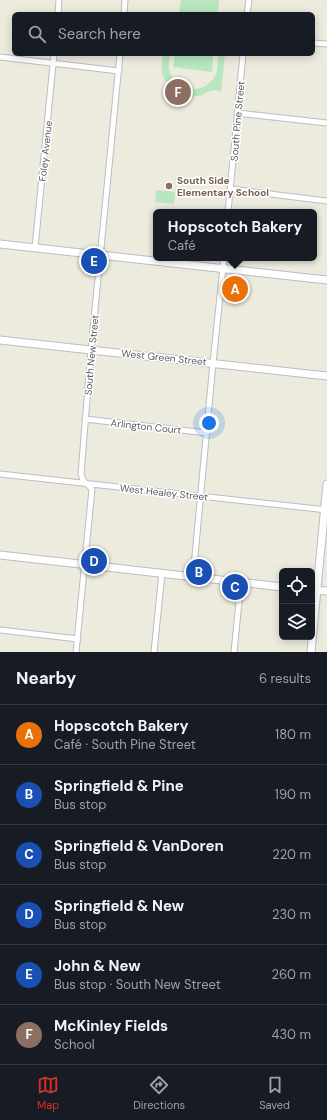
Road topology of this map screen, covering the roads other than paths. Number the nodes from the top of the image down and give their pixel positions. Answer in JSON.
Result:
{"nodes":[{"id":1,"x":59,"y":0,"type":"edge"},
{"id":2,"x":125,"y":0,"type":"edge"},
{"id":3,"x":248,"y":0,"type":"edge"},
{"id":4,"x":58,"y":12,"type":"edge"},
{"id":5,"x":124,"y":12,"type":"edge"},
{"id":6,"x":247,"y":12,"type":"edge"},
{"id":7,"x":315,"y":43,"type":"edge"},
{"id":8,"x":327,"y":44,"type":"edge"},
{"id":9,"x":54,"y":56,"type":"edge"},
{"id":10,"x":120,"y":56,"type":"edge"},
{"id":11,"x":243,"y":56,"type":"edge"},
{"id":12,"x":0,"y":57,"type":"edge"},
{"id":13,"x":53,"y":63,"type":"junction"},
{"id":14,"x":118,"y":71,"type":"junction"},
{"id":15,"x":237,"y":113,"type":"junction"},
{"id":16,"x":327,"y":123,"type":"edge"},
{"id":17,"x":230,"y":189,"type":"junction"},
{"id":18,"x":327,"y":201,"type":"edge"},
{"id":19,"x":228,"y":209,"type":"edge"},
{"id":20,"x":0,"y":244,"type":"edge"},
{"id":21,"x":35,"y":248,"type":"junction"},
{"id":22,"x":101,"y":255,"type":"junction"},
{"id":23,"x":153,"y":261,"type":"edge"},
{"id":24,"x":153,"y":261,"type":"edge"},
{"id":25,"x":224,"y":261,"type":"edge"},
{"id":26,"x":223,"y":269,"type":"junction"},
{"id":27,"x":327,"y":280,"type":"edge"},
{"id":28,"x":0,"y":340,"type":"edge"},
{"id":29,"x":91,"y":350,"type":"junction"},
{"id":30,"x":213,"y":363,"type":"junction"},
{"id":31,"x":327,"y":376,"type":"edge"},
{"id":32,"x":85,"y":419,"type":"junction"},
{"id":33,"x":207,"y":433,"type":"junction"},
{"id":34,"x":0,"y":474,"type":"edge"},
{"id":35,"x":86,"y":484,"type":"junction"},
{"id":36,"x":327,"y":484,"type":"edge"},
{"id":37,"x":201,"y":496,"type":"junction"},
{"id":38,"x":326,"y":509,"type":"edge"},
{"id":39,"x":0,"y":555,"type":"edge"},
{"id":40,"x":84,"y":564,"type":"junction"},
{"id":41,"x":162,"y":573,"type":"junction"},
{"id":42,"x":193,"y":576,"type":"junction"},
{"id":43,"x":241,"y":582,"type":"junction"},
{"id":44,"x":315,"y":583,"type":"edge"},
{"id":45,"x":279,"y":587,"type":"edge"},
{"id":46,"x":315,"y":590,"type":"edge"},
{"id":47,"x":327,"y":591,"type":"edge"},
{"id":48,"x":313,"y":604,"type":"edge"},
{"id":49,"x":0,"y":630,"type":"edge"},
{"id":50,"x":78,"y":639,"type":"junction"},
{"id":51,"x":76,"y":652,"type":"edge"},
{"id":52,"x":154,"y":652,"type":"edge"},
{"id":53,"x":234,"y":652,"type":"edge"},
{"id":54,"x":311,"y":652,"type":"edge"}],
"edges":[{"from":1,"to":4,"type":"street"},
{"from":2,"to":5,"type":"street"},
{"from":3,"to":6,"type":"street"},
{"from":7,"to":8,"type":"street"},
{"from":9,"to":13,"type":"street","name":"Foley Avenue"},
{"from":10,"to":14,"type":"street","name":"South New Street"},
{"from":11,"to":15,"type":"street","name":"South Pine Street"},
{"from":12,"to":13,"type":"street"},
{"from":13,"to":14,"type":"street"},
{"from":13,"to":21,"type":"street","name":"Foley Avenue"},
{"from":14,"to":22,"type":"street","name":"South New Street"},
{"from":15,"to":16,"type":"street"},
{"from":15,"to":17,"type":"street","name":"South Pine Street"},
{"from":17,"to":18,"type":"street"},
{"from":17,"to":19,"type":"street","name":"South Pine Street"},
{"from":20,"to":21,"type":"street"},
{"from":21,"to":22,"type":"street"},
{"from":22,"to":23,"type":"street"},
{"from":22,"to":29,"type":"street","name":"South New Street"},
{"from":24,"to":26,"type":"street"},
{"from":25,"to":26,"type":"street"},
{"from":26,"to":27,"type":"street"},
{"from":26,"to":30,"type":"street"},
{"from":28,"to":29,"type":"street","name":"West Green Street"},
{"from":29,"to":30,"type":"street","name":"West Green Street"},
{"from":29,"to":32,"type":"street","name":"South New Street"},
{"from":30,"to":31,"type":"street","name":"West Green Street"},
{"from":30,"to":33,"type":"street"},
{"from":32,"to":33,"type":"street","name":"Arlington Court"},
{"from":32,"to":35,"type":"street","name":"South New Street"},
{"from":33,"to":37,"type":"street"},
{"from":34,"to":35,"type":"street","name":"West Healey Street"},
{"from":35,"to":37,"type":"street","name":"West Healey Street"},
{"from":35,"to":40,"type":"street","name":"South New Street"},
{"from":36,"to":38,"type":"street"},
{"from":37,"to":38,"type":"street","name":"West Healey Street"},
{"from":37,"to":42,"type":"street"},
{"from":38,"to":44,"type":"street"},
{"from":39,"to":40,"type":"street"},
{"from":40,"to":41,"type":"street"},
{"from":40,"to":50,"type":"street","name":"South New Street"},
{"from":41,"to":42,"type":"street"},
{"from":41,"to":52,"type":"street"},
{"from":42,"to":43,"type":"street"},
{"from":43,"to":45,"type":"street"},
{"from":43,"to":53,"type":"street"},
{"from":46,"to":47,"type":"street"},
{"from":48,"to":54,"type":"street"},
{"from":49,"to":50,"type":"street"},
{"from":50,"to":51,"type":"street","name":"South New Street"}]}
